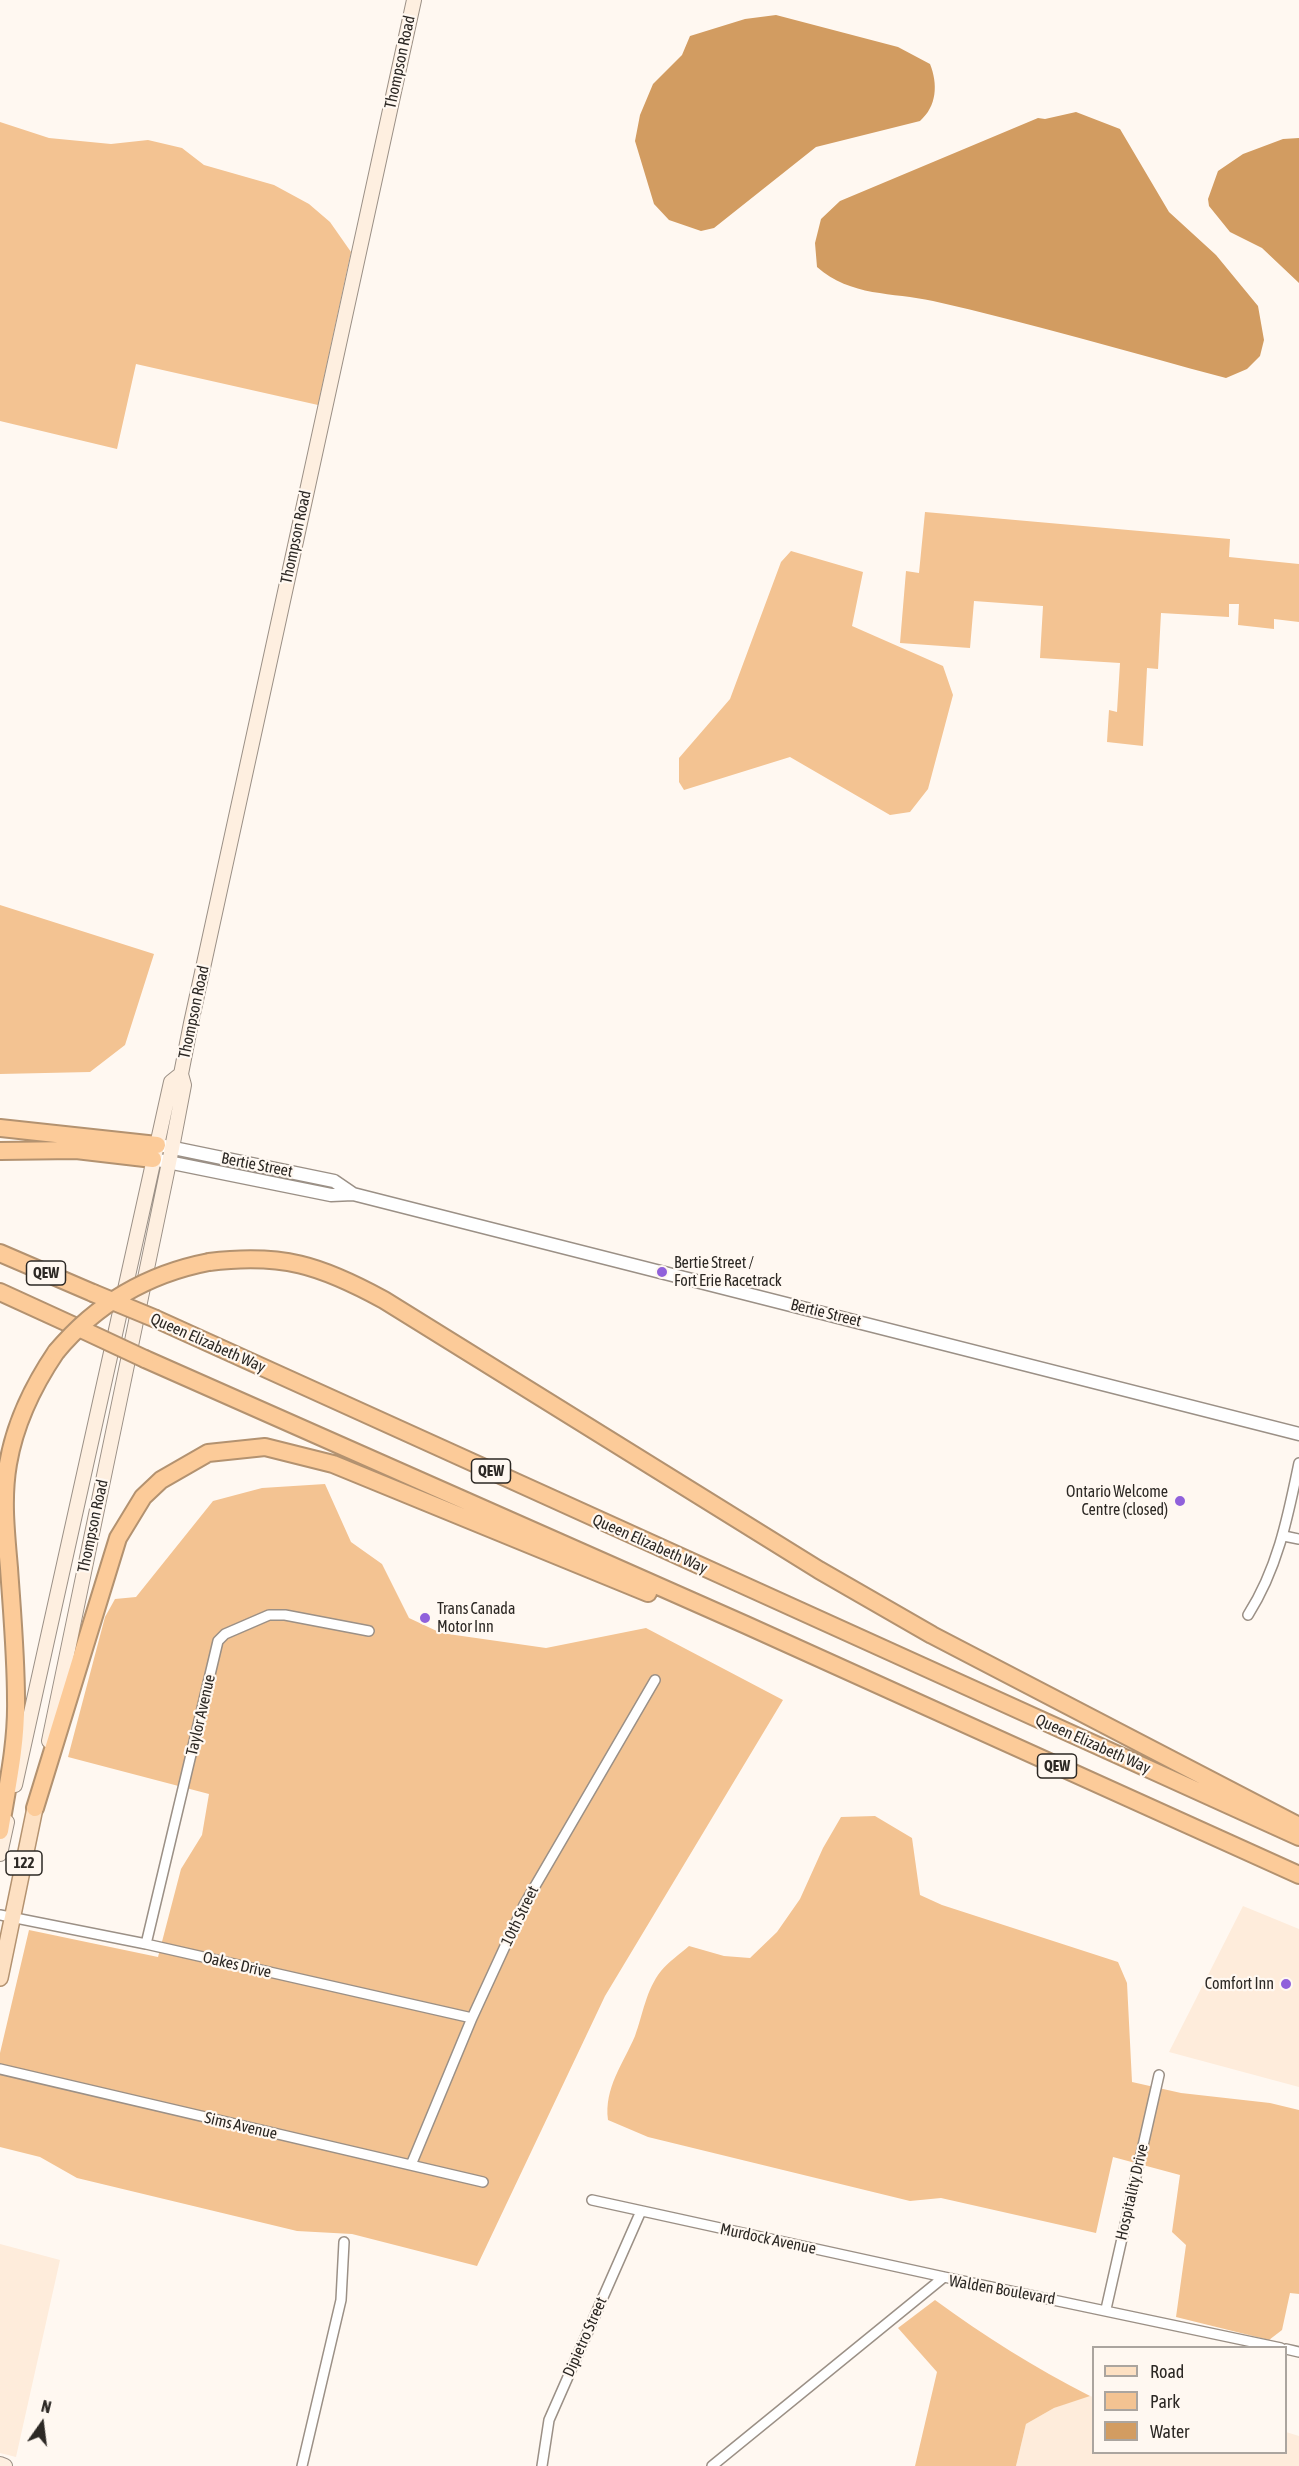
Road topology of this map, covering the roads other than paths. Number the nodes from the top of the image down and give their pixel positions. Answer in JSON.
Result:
{"nodes":[{"id":1,"x":414,"y":0,"type":"edge"},
{"id":2,"x":0,"y":1128,"type":"edge"},
{"id":3,"x":0,"y":1151,"type":"edge"},
{"id":4,"x":162,"y":1154,"type":"junction"},
{"id":5,"x":0,"y":1252,"type":"edge"},
{"id":6,"x":0,"y":1292,"type":"edge"},
{"id":7,"x":1299,"y":1434,"type":"edge"},
{"id":8,"x":1299,"y":1463,"type":"edge"},
{"id":9,"x":1284,"y":1536,"type":"junction"},
{"id":10,"x":1299,"y":1539,"type":"edge"},
{"id":11,"x":1248,"y":1615,"type":"dead end"},
{"id":12,"x":746,"y":1625,"type":"junction"},
{"id":13,"x":369,"y":1631,"type":"dead end"},
{"id":14,"x":656,"y":1680,"type":"dead end"},
{"id":15,"x":35,"y":1808,"type":"junction"},
{"id":16,"x":1299,"y":1826,"type":"edge"},
{"id":17,"x":0,"y":1831,"type":"edge"},
{"id":18,"x":1299,"y":1837,"type":"edge"},
{"id":19,"x":0,"y":1854,"type":"edge"},
{"id":20,"x":1299,"y":1875,"type":"edge"},
{"id":21,"x":7,"y":1916,"type":"edge"},
{"id":22,"x":146,"y":1944,"type":"junction"},
{"id":23,"x":0,"y":1978,"type":"edge"},
{"id":24,"x":472,"y":2018,"type":"junction"},
{"id":25,"x":0,"y":2069,"type":"edge"},
{"id":26,"x":1159,"y":2075,"type":"dead end"},
{"id":27,"x":411,"y":2165,"type":"junction"},
{"id":28,"x":483,"y":2182,"type":"dead end"},
{"id":29,"x":592,"y":2200,"type":"dead end"},
{"id":30,"x":640,"y":2211,"type":"junction"},
{"id":31,"x":344,"y":2242,"type":"dead end"},
{"id":32,"x":944,"y":2277,"type":"junction"},
{"id":33,"x":1106,"y":2309,"type":"junction"},
{"id":34,"x":1272,"y":2346,"type":"edge"},
{"id":35,"x":0,"y":2464,"type":"edge"},
{"id":36,"x":5,"y":2466,"type":"edge"},
{"id":37,"x":302,"y":2466,"type":"edge"},
{"id":38,"x":542,"y":2466,"type":"edge"},
{"id":39,"x":712,"y":2466,"type":"edge"}],
"edges":[{"from":1,"to":4,"type":"main road","name":"Thompson Road","number":"122"},
{"from":2,"to":4,"type":"highway"},
{"from":3,"to":4,"type":"highway"},
{"from":4,"to":7,"type":"street","name":"Bertie Street"},
{"from":4,"to":15,"type":"main road","name":"Thompson Road","number":"122"},
{"from":4,"to":19,"type":"main road","name":"Thompson Road","number":"122"},
{"from":5,"to":18,"type":"highway","name":"Queen Elizabeth Way","number":"QEW","bridge":true},
{"from":6,"to":12,"type":"highway","number":"QEW","bridge":true},
{"from":8,"to":9,"type":"street"},
{"from":9,"to":10,"type":"street"},
{"from":9,"to":11,"type":"street"},
{"from":12,"to":15,"type":"highway"},
{"from":12,"to":20,"type":"highway","number":"QEW"},
{"from":13,"to":22,"type":"street","name":"Taylor Avenue"},
{"from":14,"to":24,"type":"street","name":"10th Street"},
{"from":15,"to":21,"type":"main road","name":"Thompson Road","number":"122"},
{"from":16,"to":17,"type":"highway","bridge":true},
{"from":21,"to":22,"type":"street","name":"Oakes Drive"},
{"from":21,"to":23,"type":"main road","name":"Thompson Road","number":"122"},
{"from":22,"to":24,"type":"street","name":"Oakes Drive"},
{"from":24,"to":27,"type":"street","name":"10th Street"},
{"from":25,"to":27,"type":"street","name":"Sims Avenue"},
{"from":26,"to":33,"type":"street","name":"Hospitality Drive"},
{"from":27,"to":28,"type":"street","name":"Sims Avenue"},
{"from":29,"to":30,"type":"street","name":"Murdock Avenue"},
{"from":30,"to":32,"type":"street","name":"Murdock Avenue"},
{"from":30,"to":38,"type":"street","name":"Dipietro Street"},
{"from":31,"to":37,"type":"street"},
{"from":32,"to":33,"type":"street","name":"Walden Boulevard"},
{"from":32,"to":39,"type":"street","name":"Walden Boulevard"},
{"from":33,"to":34,"type":"street","name":"Walden Boulevard"},
{"from":35,"to":36,"type":"main road"}]}
